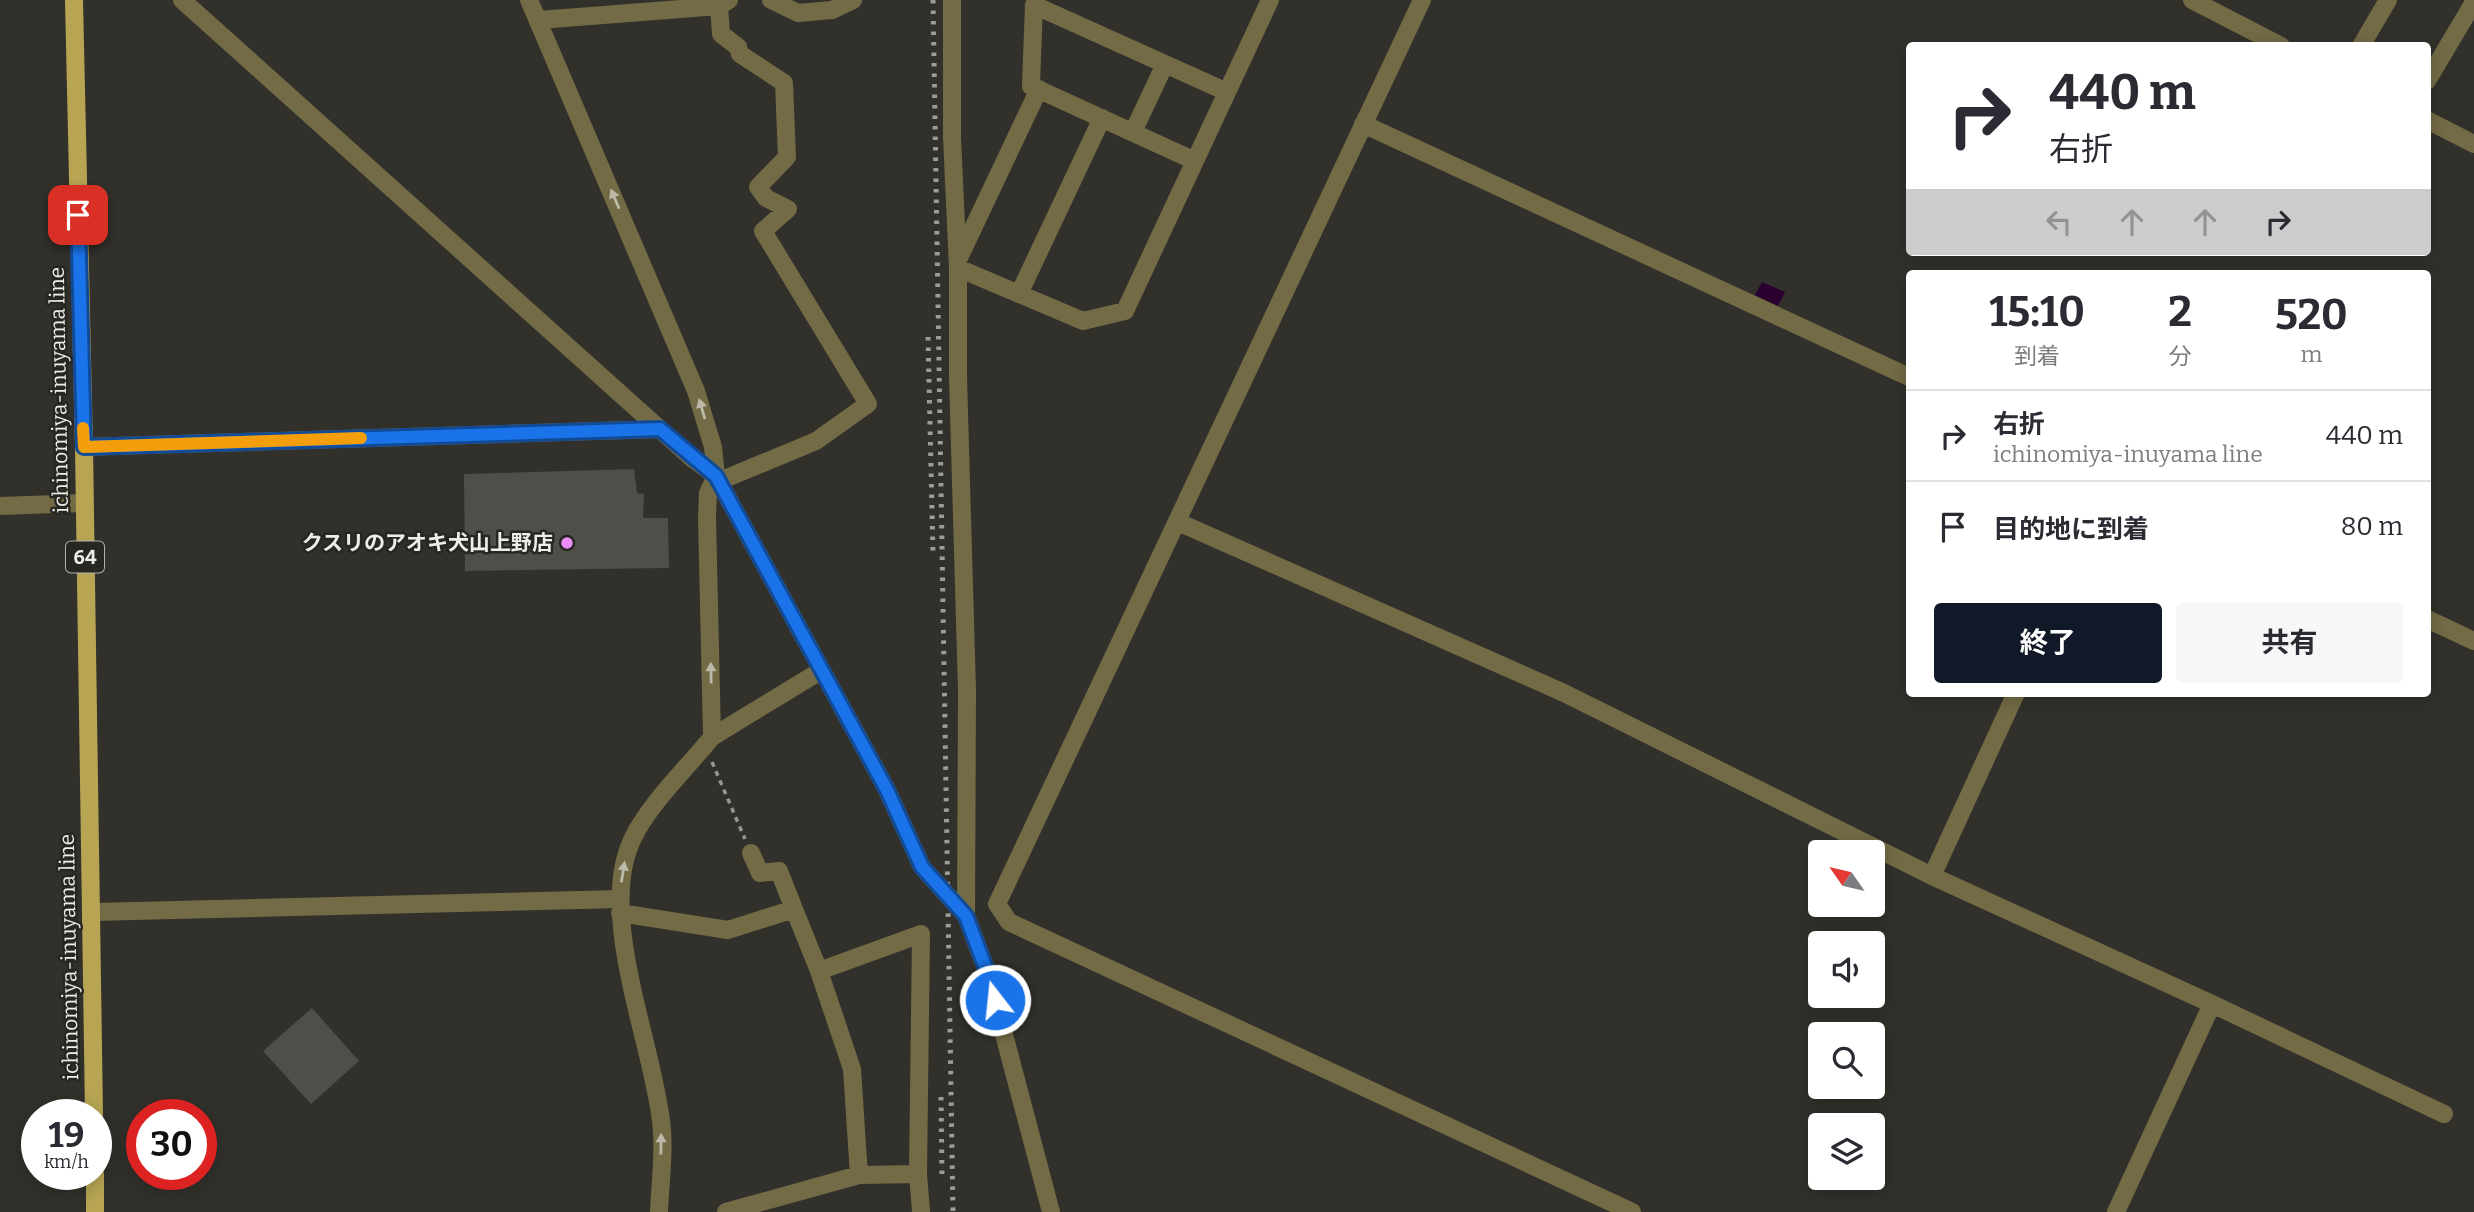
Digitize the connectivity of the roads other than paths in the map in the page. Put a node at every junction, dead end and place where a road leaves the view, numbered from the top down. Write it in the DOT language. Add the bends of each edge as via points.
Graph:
graph roads {
  1 [pos="74,0"];
  2 [pos="182,0"];
  3 [pos="529,0"];
  4 [pos="771,0"];
  5 [pos="853,0"];
  6 [pos="952,0"];
  7 [pos="1270,0"];
  8 [pos="1422,0"];
  9 [pos="2192,0"];
  10 [pos="2388,0"];
  11 [pos="2474,2"];
  12 [pos="724,3"];
  13 [pos="538,20"];
  14 [pos="2273,42"];
  15 [pos="2363,42"];
  16 [pos="1165,64"];
  17 [pos="2431,73"];
  18 [pos="1039,89"];
  19 [pos="1227,92"];
  20 [pos="1102,118"];
  21 [pos="2431,122"];
  22 [pos="1363,124"];
  23 [pos="1132,132"];
  24 [pos="2474,144"];
  25 [pos="1195,161"];
  26 [pos="958,265"];
  27 [pos="1019,294"];
  28 [pos="1906,376"];
  29 [pos="660,429"];
  30 [pos="84,447"];
  31 [pos="716,476"];
  32 [pos="84,503"];
  33 [pos="0,506"];
  34 [pos="1178,522"];
  35 [pos="2431,621"];
  36 [pos="2474,641"];
  37 [pos="822,670"];
  38 [pos="2014,697"];
  39 [pos="709,741"];
  40 [pos="751,853"];
  41 [pos="1932,876"];
  42 [pos="620,906"];
  43 [pos="794,909"];
  44 [pos="93,912"];
  45 [pos="966,916"];
  46 [pos="819,971"];
  47 [pos="2212,1004"];
  48 [pos="94,1099"];
  49 [pos="2444,1114"];
  50 [pos="918,1174"];
  51 [pos="859,1175"];
  52 [pos="95,1190"];
  53 [pos="95,1212"];
  54 [pos="659,1212"];
  55 [pos="726,1212"];
  56 [pos="921,1212"];
  57 [pos="1051,1212"];
  58 [pos="1632,1212"];
  59 [pos="2116,1212"];
  1 -- 30 [label="main road, ichinomiya-inuyama line / 64"];
  2 -- 29 [label="street"];
  3 -- 13 [label="street"];
  4 -- 5 [label="street" via="798,13 832,10"];
  6 -- 26 [label="street" via="951,137"];
  7 -- 19 [label="street"];
  8 -- 22 [label="street"];
  9 -- 14 [label="street"];
  10 -- 15 [label="street"];
  11 -- 17 [label="street"];
  12 -- 13 [label="street"];
  12 -- 31 [label="street" via="721,34 740,54 784,83 787,157 758,187 766,198 788,209 763,231 868,404 816,441 722,480"];
  31 -- 13 [label="street, one-way" via="713,447 696,391"];
  16 -- 18 [label="street" via="1034,5 1031,86"];
  16 -- 19 [label="street"];
  16 -- 23 [label="street"];
  18 -- 20 [label="street"];
  18 -- 26 [label="street"];
  19 -- 25 [label="street"];
  20 -- 23 [label="street"];
  20 -- 27 [label="street"];
  21 -- 24 [label="street"];
  22 -- 28 [label="street"];
  22 -- 34 [label="street"];
  23 -- 25 [label="street"];
  25 -- 27 [label="street" via="1125,312 1083,321"];
  26 -- 27 [label="street"];
  26 -- 45 [label="street" via="967,691"];
  29 -- 30 [label="street"];
  29 -- 31 [label="street"];
  30 -- 32 [label="main road, ichinomiya-inuyama line / 64"];
  31 -- 37 [label="street"];
  39 -- 31 [label="street, one-way" via="707,517 708,493"];
  32 -- 33 [label="street"];
  32 -- 44 [label="main road, ichinomiya-inuyama line / 64"];
  34 -- 41 [label="street" via="1564,693"];
  34 -- 58 [label="street" via="997,904 1009,922"];
  35 -- 36 [label="street"];
  37 -- 39 [label="street"];
  37 -- 45 [label="street" via="887,790 922,867"];
  38 -- 41 [label="street"];
  42 -- 39 [label="street, one-way" via="623,866 633,837"];
  40 -- 43 [label="street" via="760,873 779,870"];
  41 -- 47 [label="street"];
  42 -- 43 [label="street" via="729,930"];
  42 -- 44 [label="street"];
  54 -- 42 [label="street, one-way" via="662,1122"];
  43 -- 46 [label="street"];
  44 -- 48 [label="main road, ichinomiya-inuyama line / 64"];
  45 -- 57 [label="street" via="988,974"];
  46 -- 50 [label="street" via="921,934"];
  46 -- 51 [label="street" via="852,1069"];
  47 -- 49 [label="street"];
  47 -- 59 [label="street"];
  50 -- 51 [label="street"];
  50 -- 56 [label="street"];
  51 -- 55 [label="street"];
  52 -- 53 [label="main road"];
}
